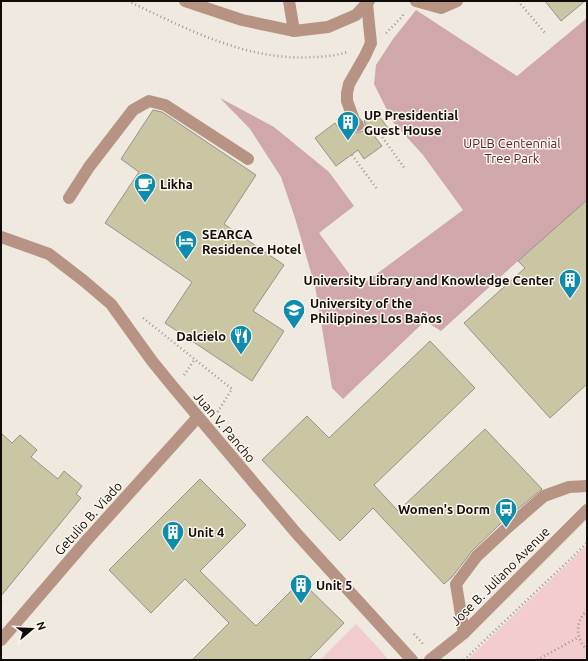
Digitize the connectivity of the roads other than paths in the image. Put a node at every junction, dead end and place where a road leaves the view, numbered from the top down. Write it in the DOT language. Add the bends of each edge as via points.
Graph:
graph roads {
  1 [pos="185,1"];
  2 [pos="289,1"];
  3 [pos="416,1"];
  4 [pos="457,1"];
  5 [pos="368,3"];
  6 [pos="294,31"];
  7 [pos="358,125"];
  8 [pos="248,159"];
  9 [pos="70,198"];
  10 [pos="1,237"];
  11 [pos="198,417"];
  12 [pos="587,486"];
  13 [pos="587,510"];
  14 [pos="464,633"];
  15 [pos="1,640"];
  16 [pos="412,660"];
  17 [pos="430,660"];
  1 -- 6 [label="street" via="242,20"];
  2 -- 6 [label="street"];
  3 -- 4 [label="street" via="441,8"];
  5 -- 6 [label="street" via="342,22 328,27"];
  5 -- 7 [label="street" via="371,43 349,84 347,93 347,101"];
  8 -- 9 [label="street" via="165,105 149,101 133,110 89,167"];
  10 -- 11 [label="street, Juan V. Pancho" via="49,254 111,304 152,361"];
  11 -- 15 [label="street, Getulio B. Viado"];
  11 -- 16 [label="street, Juan V. Pancho" via="297,534"];
  12 -- 14 [label="street" via="569,487 544,496 477,556 456,584"];
  13 -- 14 [label="street, Jose B. Juliano Avenue"];
  14 -- 17 [label="street, Jose B. Juliano Avenue"];
}
